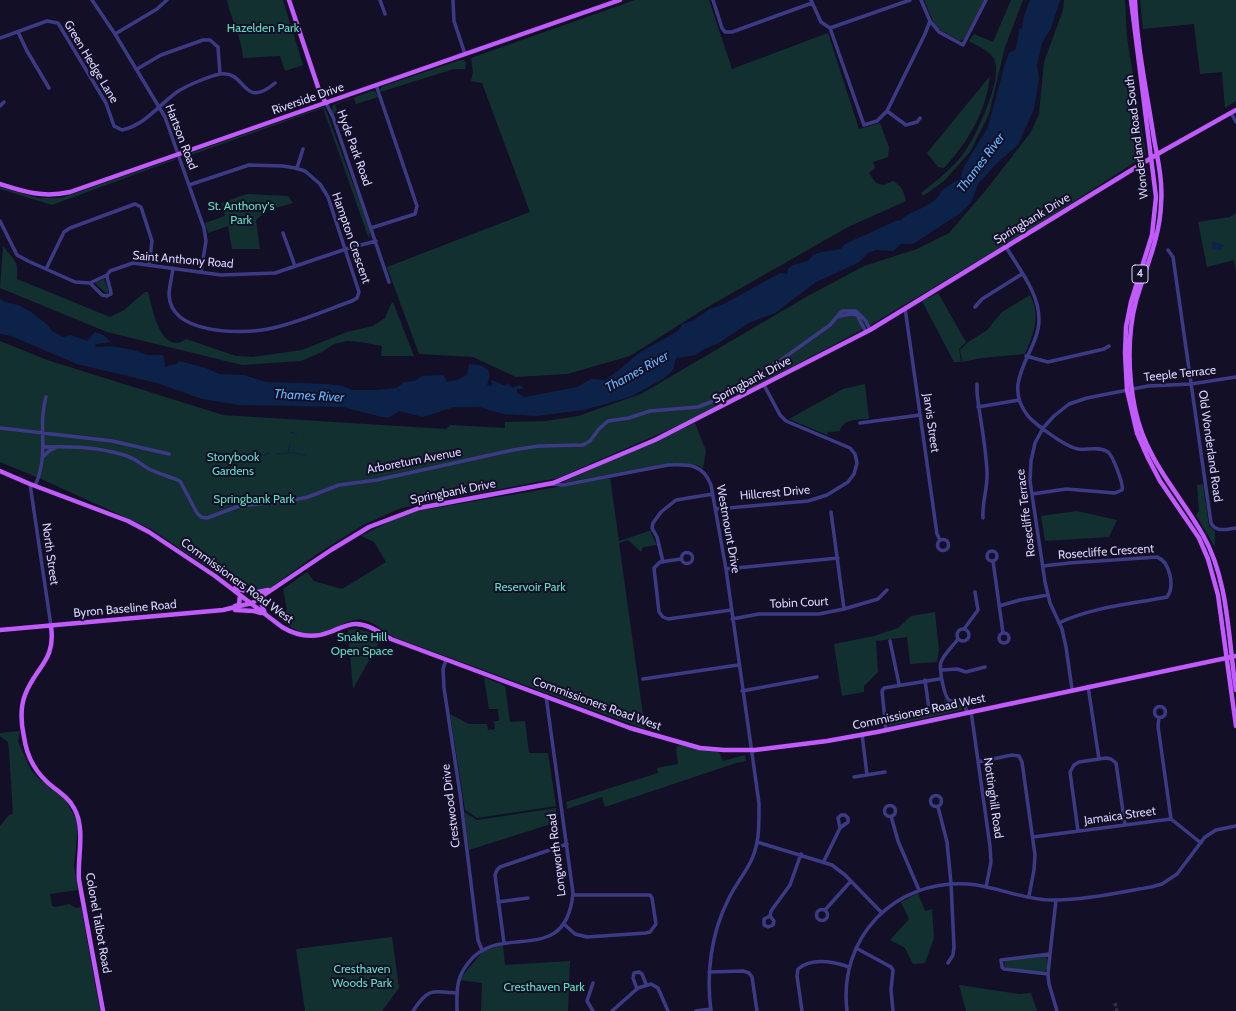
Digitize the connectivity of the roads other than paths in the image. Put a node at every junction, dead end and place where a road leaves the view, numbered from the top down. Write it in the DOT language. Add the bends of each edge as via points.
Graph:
graph roads {
  1 [pos="92,0"];
  2 [pos="167,0"];
  3 [pos="289,0"];
  4 [pos="380,0"];
  5 [pos="453,0"];
  6 [pos="620,0"];
  7 [pos="712,0"];
  8 [pos="910,0"];
  9 [pos="921,0"];
  10 [pos="986,0"];
  11 [pos="1131,0"];
  12 [pos="1135,0"];
  13 [pos="812,2"];
  14 [pos="384,14"];
  15 [pos="930,21"];
  16 [pos="830,28"];
  17 [pos="18,32"];
  18 [pos="116,34"];
  19 [pos="0,38"];
  20 [pos="465,54"];
  21 [pos="137,69"];
  22 [pos="220,74"];
  23 [pos="275,83"];
  24 [pos="376,85"];
  25 [pos="50,88"];
  26 [pos="4,102"];
  27 [pos="326,103"];
  28 [pos="0,106"];
  29 [pos="159,106"];
  30 [pos="1236,110"];
  31 [pos="887,111"];
  32 [pos="1231,113"];
  33 [pos="920,118"];
  34 [pos="1236,122"];
  35 [pos="303,149"];
  36 [pos="178,154"];
  37 [pos="1157,155"];
  38 [pos="1152,158"];
  39 [pos="297,168"];
  40 [pos="0,184"];
  41 [pos="189,185"];
  42 [pos="0,221"];
  43 [pos="372,228"];
  44 [pos="283,233"];
  45 [pos="376,241"];
  46 [pos="1006,247"];
  47 [pos="346,249"];
  48 [pos="1168,250"];
  49 [pos="149,265"];
  50 [pos="295,266"];
  51 [pos="173,268"];
  52 [pos="46,269"];
  53 [pos="202,272"];
  54 [pos="1022,274"];
  55 [pos="107,275"];
  56 [pos="389,282"];
  57 [pos="90,283"];
  58 [pos="975,307"];
  59 [pos="905,308"];
  60 [pos="868,331"];
  61 [pos="1108,346"];
  62 [pos="1026,356"];
  63 [pos="1236,377"];
  64 [pos="977,384"];
  65 [pos="1191,384"];
  66 [pos="764,385"];
  67 [pos="1130,390"];
  68 [pos="46,398"];
  69 [pos="1019,400"];
  70 [pos="978,407"];
  71 [pos="920,415"];
  72 [pos="860,423"];
  73 [pos="0,428"];
  74 [pos="1043,428"];
  75 [pos="44,432"];
  76 [pos="60,446"];
  77 [pos="44,447"];
  78 [pos="169,454"];
  79 [pos="43,456"];
  80 [pos="0,471"];
  81 [pos="548,484"];
  82 [pos="32,485"];
  83 [pos="713,494"];
  84 [pos="1032,494"];
  85 [pos="716,509"];
  86 [pos="831,512"];
  87 [pos="983,518"];
  88 [pos="1236,528"];
  89 [pos="940,540"];
  90 [pos="838,558"];
  91 [pos="681,559"];
  92 [pos="993,561"];
  93 [pos="663,562"];
  94 [pos="1043,566"];
  95 [pos="726,569"];
  96 [pos="218,579"];
  97 [pos="282,584"];
  98 [pos="887,590"];
  99 [pos="975,592"];
  100 [pos="240,595"];
  101 [pos="1048,595"];
  102 [pos="263,597"];
  103 [pos="252,604"];
  104 [pos="999,606"];
  105 [pos="844,609"];
  106 [pos="223,610"];
  107 [pos="731,610"];
  108 [pos="265,614"];
  109 [pos="732,619"];
  110 [pos="1059,624"];
  111 [pos="51,626"];
  112 [pos="964,629"];
  113 [pos="0,630"];
  114 [pos="1003,633"];
  115 [pos="958,639"];
  116 [pos="890,641"];
  117 [pos="1231,657"];
  118 [pos="446,660"];
  119 [pos="738,665"];
  120 [pos="984,668"];
  121 [pos="942,670"];
  122 [pos="817,677"];
  123 [pos="643,679"];
  124 [pos="939,679"];
  125 [pos="925,680"];
  126 [pos="898,684"];
  127 [pos="1088,686"];
  128 [pos="1072,690"];
  129 [pos="1236,690"];
  130 [pos="742,691"];
  131 [pos="546,696"];
  132 [pos="929,709"];
  133 [pos="969,712"];
  134 [pos="914,713"];
  135 [pos="885,718"];
  136 [pos="1159,718"];
  137 [pos="1236,726"];
  138 [pos="886,730"];
  139 [pos="862,734"];
  140 [pos="751,750"];
  141 [pos="1099,759"];
  142 [pos="978,762"];
  143 [pos="885,772"];
  144 [pos="867,775"];
  145 [pos="854,777"];
  146 [pos="938,807"];
  147 [pos="891,816"];
  148 [pos="1171,819"];
  149 [pos="1125,825"];
  150 [pos="1236,826"];
  151 [pos="840,828"];
  152 [pos="1078,831"];
  153 [pos="1033,837"];
  154 [pos="757,842"];
  155 [pos="1201,843"];
  156 [pos="567,844"];
  157 [pos="801,854"];
  158 [pos="824,862"];
  159 [pos="851,881"];
  160 [pos="951,883"];
  161 [pos="986,887"];
  162 [pos="919,890"];
  163 [pos="573,895"];
  164 [pos="1029,896"];
  165 [pos="528,898"];
  166 [pos="1056,900"];
  167 [pos="498,902"];
  168 [pos="825,910"];
  169 [pos="882,913"];
  170 [pos="770,916"];
  171 [pos="564,924"];
  172 [pos="504,944"];
  173 [pos="856,948"];
  174 [pos="482,950"];
  175 [pos="1050,954"];
  176 [pos="948,963"];
  177 [pos="849,967"];
  178 [pos="709,972"];
  179 [pos="1048,974"];
  180 [pos="592,983"];
  181 [pos="646,984"];
  182 [pos="637,989"];
  183 [pos="457,993"];
  184 [pos="711,1010"];
  185 [pos="103,1011"];
  186 [pos="414,1011"];
  187 [pos="457,1011"];
  188 [pos="592,1011"];
  189 [pos="612,1011"];
  190 [pos="668,1011"];
  191 [pos="696,1011"];
  192 [pos="757,1011"];
  193 [pos="802,1011"];
  194 [pos="847,1011"];
  195 [pos="893,1011"];
  196 [pos="1057,1011"];
  1 -- 18 [label="street, Hartson Road"];
  2 -- 18 [label="street"];
  3 -- 27 [label="main road, Hyde Park Road" via="320,93"];
  4 -- 14 [label="street"];
  5 -- 20 [label="street" via="454,21"];
  6 -- 20 [label="main road, Riverside Drive"];
  7 -- 13 [label="street" via="725,32 732,32"];
  8 -- 16 [label="street"];
  9 -- 15 [label="street"];
  10 -- 15 [label="street" via="963,44 939,32"];
  11 -- 38 [label="main road, Wonderland Road South / 4"];
  12 -- 37 [label="main road, Wonderland Road South / 4"];
  13 -- 16 [label="street" via="821,22"];
  15 -- 31 [label="street"];
  16 -- 31 [label="street" via="864,125 878,122"];
  17 -- 19 [label="street, Green Hedge Lane"];
  17 -- 25 [label="street"];
  17 -- 29 [label="street, Green Hedge Lane" via="47,21 58,24 106,103 116,129 122,130 138,125"];
  18 -- 21 [label="street, Hartson Road"];
  20 -- 24 [label="main road, Riverside Drive"];
  21 -- 22 [label="street" via="161,55 203,40 210,40 218,47"];
  21 -- 29 [label="street, Hartson Road"];
  22 -- 23 [label="street" via="234,77 255,94 265,91"];
  22 -- 29 [label="street, Green Hedge Lane" via="185,87"];
  24 -- 27 [label="main road, Riverside Drive"];
  24 -- 43 [label="street" via="417,211"];
  26 -- 28 [label="street"];
  27 -- 36 [label="main road, Riverside Drive"];
  27 -- 43 [label="street, Hyde Park Road"];
  29 -- 36 [label="street, Hartson Road"];
  30 -- 32 [label="main road, Springbank Drive"];
  31 -- 33 [label="street" via="906,125 917,122"];
  32 -- 34 [label="street"];
  32 -- 37 [label="main road, Springbank Drive"];
  35 -- 39 [label="street"];
  36 -- 40 [label="main road, Riverside Drive" via="55,195 46,196"];
  36 -- 41 [label="street, Hartson Road"];
  37 -- 38 [label="main road, Springbank Drive"];
  37 -- 67 [label="main road, Wonderland Road South / 4" via="1162,195 1160,219 1135,303 1130,353"];
  38 -- 46 [label="main road, Springbank Drive"];
  38 -- 67 [label="main road, Wonderland Road South / 4" via="1156,197 1152,235 1126,327 1125,353"];
  39 -- 41 [label="street, Hampton Crescent" via="249,165"];
  39 -- 47 [label="street, Hampton Crescent" via="313,177 328,197"];
  41 -- 53 [label="street, Hartson Road" via="206,241"];
  42 -- 52 [label="street" via="17,255"];
  43 -- 45 [label="street, Hyde Park Road"];
  44 -- 50 [label="street"];
  45 -- 47 [label="street, Saint Anthony Road"];
  45 -- 56 [label="street, Hyde Park Road"];
  46 -- 54 [label="street"];
  46 -- 59 [label="main road, Springbank Drive"];
  47 -- 50 [label="street, Saint Anthony Road"];
  47 -- 51 [label="street, Hampton Crescent" via="359,292 357,298 257,331 222,331 202,327 180,316 173,308 169,296"];
  48 -- 65 [label="street, Old Wonderland Road" via="1173,256"];
  49 -- 51 [label="street, Saint Anthony Road"];
  49 -- 52 [label="street" via="152,241 141,207 135,204 64,232"];
  49 -- 55 [label="street, Saint Anthony Road" via="133,263 110,271"];
  50 -- 53 [label="street, Saint Anthony Road" via="263,274 221,275"];
  51 -- 53 [label="street, Saint Anthony Road"];
  52 -- 57 [label="street" via="75,282"];
  54 -- 58 [label="street" via="982,299"];
  54 -- 62 [label="street" via="1036,301 1039,321"];
  55 -- 57 [label="street, Saint Anthony Road"];
  55 -- 57 [label="street" via="111,294 107,296 102,295"];
  59 -- 60 [label="main road, Springbank Drive"];
  59 -- 71 [label="street, Jarvis Street"];
  60 -- 66 [label="main road, Springbank Drive"];
  60 -- 76 [label="street, Arboretum Avenue" via="866,321 856,311 842,312 830,325 781,360 716,400 698,407 650,412 608,421 599,428 590,441 582,445 539,446 513,450 377,480 339,485 290,501 239,506 207,518 197,514 180,481 150,469 128,456"];
  61 -- 62 [label="street" via="1048,362"];
  62 -- 69 [label="street" via="1018,384"];
  63 -- 65 [label="street, Teeple Terrace"];
  64 -- 70 [label="street"];
  65 -- 67 [label="street, Teeple Terrace"];
  65 -- 88 [label="street, Old Wonderland Road" via="1213,528"];
  66 -- 81 [label="main road, Springbank Drive" via="655,440"];
  66 -- 85 [label="street, Hillcrest Drive" via="786,421 850,448 857,463 854,474 848,482 818,499"];
  67 -- 74 [label="street, Rosecliffe Terrace" via="1069,404"];
  67 -- 117 [label="main road, Wonderland Road South / 4" via="1137,433 1148,458 1160,481 1199,538 1208,559"];
  68 -- 75 [label="street" via="42,410"];
  69 -- 70 [label="street"];
  69 -- 74 [label="street" via="1028,416"];
  70 -- 87 [label="street" via="988,473 982,503"];
  71 -- 72 [label="street"];
  71 -- 89 [label="street, Jarvis Street" via="937,534"];
  73 -- 75 [label="street"];
  74 -- 84 [label="street, Rosecliffe Terrace" via="1035,442 1031,461"];
  74 -- 84 [label="street" via="1070,446 1078,449 1104,450 1109,453 1123,488 1116,492 1066,489"];
  75 -- 77 [label="street"];
  75 -- 78 [label="street" via="112,441"];
  76 -- 77 [label="street, Arboretum Avenue"];
  76 -- 79 [label="street" via="49,450"];
  77 -- 79 [label="street"];
  79 -- 82 [label="street" via="40,476"];
  80 -- 82 [label="main road, Commissioners Road West"];
  81 -- 83 [label="street, Westmount Drive" via="564,485 680,464 692,466 708,475"];
  81 -- 97 [label="main road, Springbank Drive" via="419,508 401,514 369,527"];
  82 -- 96 [label="main road, Commissioners Road West" via="128,521 149,532"];
  82 -- 111 [label="street, North Street"];
  83 -- 85 [label="street, Westmount Drive"];
  83 -- 93 [label="street" via="676,500 661,512 652,528"];
  84 -- 94 [label="street, Rosecliffe Terrace"];
  85 -- 95 [label="street, Westmount Drive"];
  86 -- 90 [label="street"];
  90 -- 95 [label="street"];
  90 -- 105 [label="street"];
  91 -- 93 [label="street"];
  92 -- 104 [label="street"];
  93 -- 107 [label="street" via="654,568 659,612 663,617 668,619"];
  94 -- 101 [label="street, Rosecliffe Terrace"];
  94 -- 110 [label="street, Rosecliffe Crescent" via="1157,557 1163,559 1167,565 1171,592 1167,597 1072,617"];
  95 -- 107 [label="street, Westmount Drive"];
  96 -- 97 [label="main road" via="239,591 253,593 264,592"];
  96 -- 100 [label="main road, Commissioners Road West"];
  97 -- 102 [label="main road, Springbank Drive"];
  98 -- 105 [label="street, Tobin Court" via="878,599"];
  99 -- 112 [label="street" via="978,610"];
  100 -- 103 [label="main road, Commissioners Road West"];
  100 -- 106 [label="main road" via="239,605"];
  101 -- 104 [label="street"];
  101 -- 110 [label="street, Rosecliffe Terrace"];
  102 -- 103 [label="main road, Springbank Drive"];
  102 -- 108 [label="main road" via="262,606"];
  103 -- 106 [label="main road, Byron Baseline Road"];
  103 -- 108 [label="main road, Commissioners Road West"];
  104 -- 114 [label="street"];
  105 -- 109 [label="street, Tobin Court" via="819,614 759,614"];
  106 -- 108 [label="main road"];
  106 -- 111 [label="main road, Byron Baseline Road"];
  107 -- 109 [label="street, Westmount Drive"];
  108 -- 118 [label="main road, Commissioners Road West" via="282,627 299,635 322,635 344,626 363,625 391,639"];
  109 -- 119 [label="street, Westmount Drive"];
  110 -- 128 [label="street, Rosecliffe Terrace" via="1066,647"];
  111 -- 113 [label="main road, Byron Baseline Road"];
  111 -- 185 [label="main road, Colonel Talbot Road" via="53,640 49,655 25,695 21,715 24,738 34,768 43,779 65,795 78,816 78,866"];
  112 -- 115 [label="street" via="958,632"];
  112 -- 115 [label="street" via="968,631 969,637 964,641"];
  115 -- 121 [label="street" via="943,660"];
  116 -- 126 [label="street"];
  117 -- 127 [label="main road, Commissioners Road West"];
  117 -- 129 [label="main road, Wonderland Road South / 4"];
  117 -- 137 [label="main road, Wonderland Road South / 4"];
  118 -- 131 [label="main road, Commissioners Road West"];
  118 -- 174 [label="street, Crestwood Drive" via="443,669 444,688 478,940"];
  119 -- 123 [label="street"];
  119 -- 130 [label="street, Westmount Drive"];
  120 -- 121 [label="street" via="966,672"];
  121 -- 133 [label="street" via="947,700 963,700"];
  122 -- 130 [label="street"];
  124 -- 125 [label="street"];
  125 -- 126 [label="street"];
  125 -- 132 [label="street"];
  126 -- 135 [label="street" via="887,686 882,692"];
  127 -- 128 [label="main road, Commissioners Road West"];
  127 -- 141 [label="street"];
  128 -- 133 [label="main road, Commissioners Road West"];
  130 -- 140 [label="street, Westmount Drive"];
  131 -- 140 [label="main road, Commissioners Road West" via="630,728 700,748"];
  131 -- 156 [label="street, Longworth Road"];
  133 -- 138 [label="main road, Commissioners Road West"];
  133 -- 142 [label="street, Nottinghill Road"];
  134 -- 135 [label="street"];
  135 -- 138 [label="street"];
  136 -- 148 [label="street"];
  138 -- 139 [label="main road, Commissioners Road West"];
  139 -- 140 [label="main road, Commissioners Road West"];
  139 -- 144 [label="street"];
  140 -- 154 [label="street, Westmount Drive" via="759,803 760,825"];
  141 -- 149 [label="street" via="1111,759 1116,764"];
  141 -- 152 [label="street" via="1078,762 1070,772"];
  142 -- 153 [label="street" via="1012,755 1019,756"];
  142 -- 161 [label="street, Nottinghill Road" via="990,846 991,862"];
  143 -- 144 [label="street"];
  144 -- 145 [label="street"];
  146 -- 160 [label="street" via="947,842"];
  147 -- 162 [label="street" via="898,841"];
  148 -- 149 [label="street, Jamaica Street"];
  148 -- 155 [label="street, Jamaica Street"];
  149 -- 152 [label="street, Jamaica Street"];
  150 -- 155 [label="street" via="1216,830"];
  151 -- 158 [label="street"];
  152 -- 153 [label="street, Jamaica Street"];
  153 -- 164 [label="street" via="1034,870"];
  154 -- 157 [label="street"];
  154 -- 178 [label="street, Westmount Drive" via="750,862 719,920 714,935"];
  155 -- 166 [label="street" via="1177,874 1162,884"];
  156 -- 163 [label="street, Longworth Road"];
  156 -- 167 [label="street" via="500,867 495,875"];
  157 -- 158 [label="street"];
  157 -- 170 [label="street" via="795,875"];
  158 -- 159 [label="street" via="832,864"];
  159 -- 168 [label="street"];
  159 -- 169 [label="street"];
  160 -- 161 [label="street"];
  160 -- 162 [label="street"];
  160 -- 176 [label="street" via="954,947"];
  161 -- 164 [label="street"];
  162 -- 169 [label="street" via="900,899"];
  163 -- 171 [label="street, Longworth Road" via="568,919"];
  163 -- 171 [label="street" via="650,895 656,924 646,933 587,937 575,934"];
  164 -- 166 [label="street"];
  165 -- 167 [label="street"];
  166 -- 175 [label="street"];
  167 -- 172 [label="street"];
  169 -- 173 [label="street" via="864,932"];
  171 -- 172 [label="street, Longworth Road" via="545,938"];
  172 -- 174 [label="street, Longworth Road"];
  173 -- 177 [label="street"];
  173 -- 195 [label="street" via="893,970"];
  174 -- 183 [label="street, Longworth Road" via="464,969"];
  175 -- 179 [label="street"];
  175 -- 179 [label="street" via="1001,960 1004,970"];
  177 -- 193 [label="street" via="830,961 809,964 798,969 796,976"];
  177 -- 194 [label="street"];
  178 -- 184 [label="street, Westmount Drive"];
  178 -- 192 [label="street" via="749,973 752,977"];
  179 -- 196 [label="street"];
  180 -- 188 [label="street" via="588,1001"];
  181 -- 182 [label="street"];
  181 -- 182 [label="street" via="642,974 634,973"];
  181 -- 190 [label="street" via="658,988"];
  182 -- 189 [label="street"];
  183 -- 186 [label="street" via="428,993 422,997"];
  183 -- 187 [label="street, Longworth Road"];
  184 -- 191 [label="street"];
}
